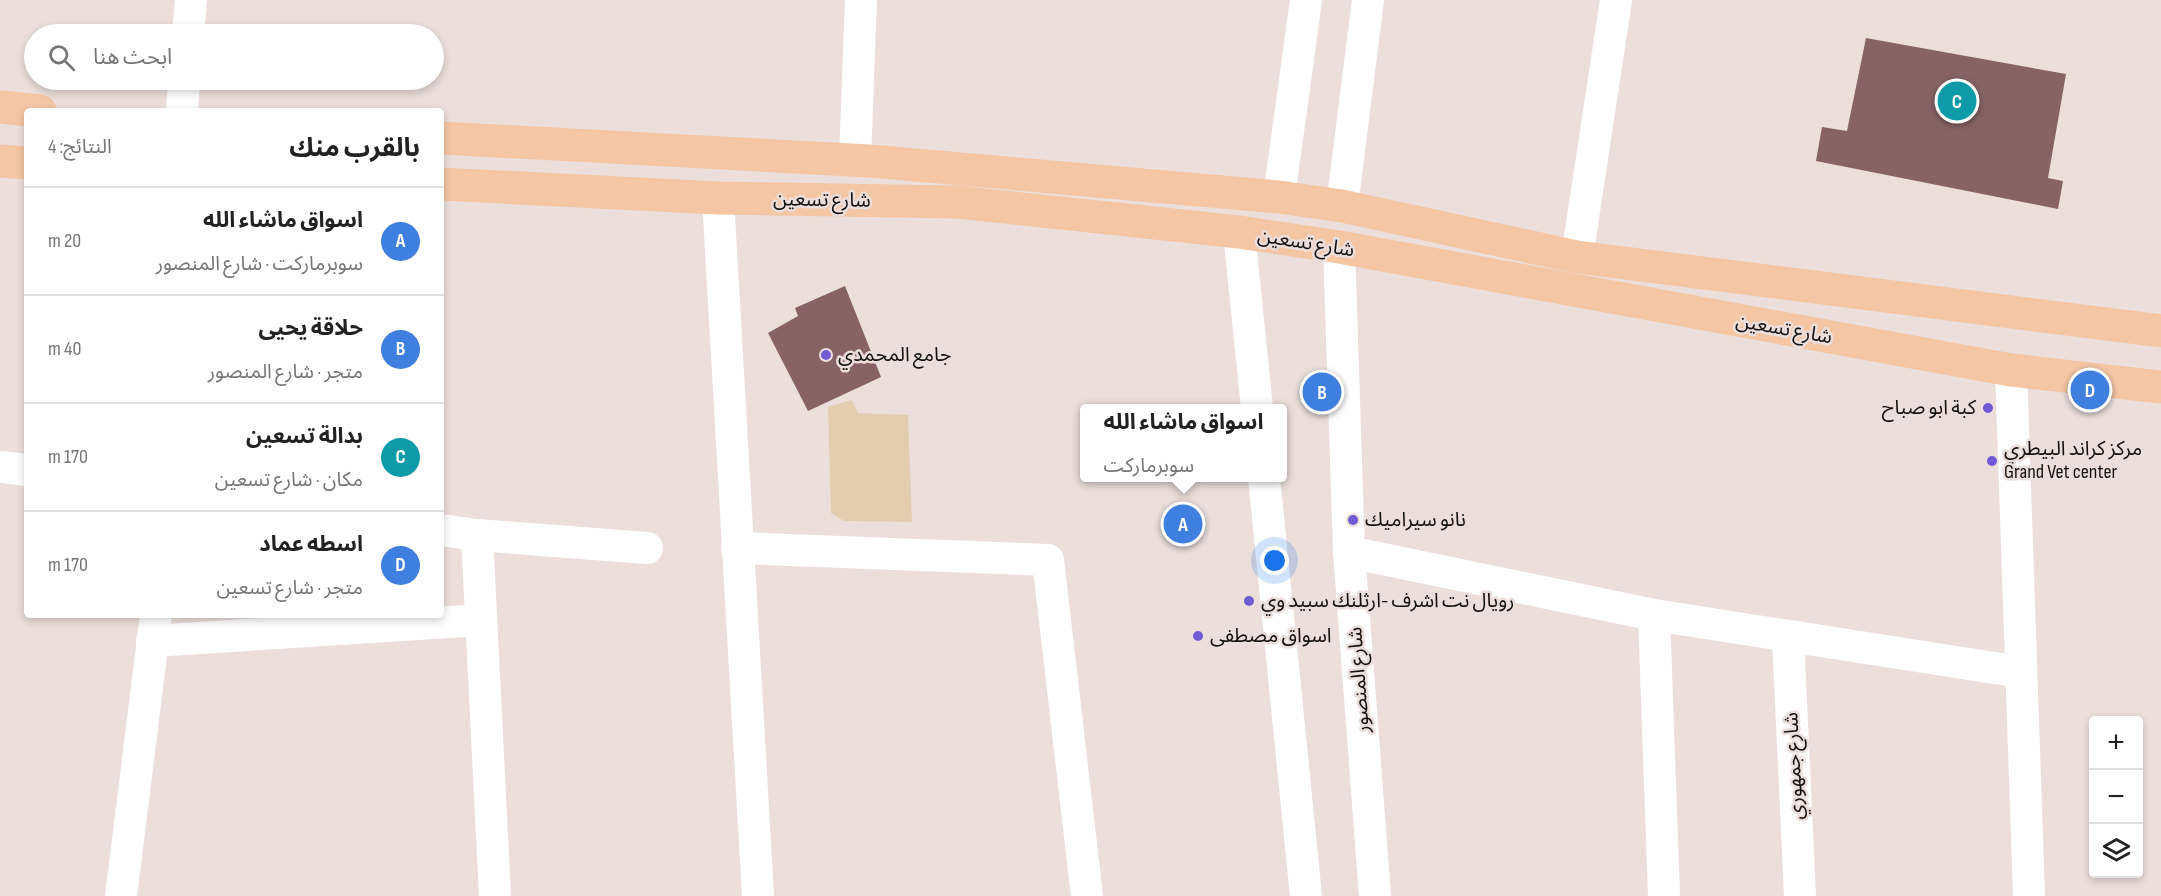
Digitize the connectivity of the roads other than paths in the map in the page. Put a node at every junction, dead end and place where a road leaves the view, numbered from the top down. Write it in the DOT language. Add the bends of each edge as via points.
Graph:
graph roads {
  1 [pos="191,0"];
  2 [pos="861,0"];
  3 [pos="1306,0"];
  4 [pos="1368,0"];
  5 [pos="1616,0"];
  6 [pos="189,24"];
  7 [pos="183,90"];
  8 [pos="0,107"];
  9 [pos="182,108"];
  10 [pos="24,109"];
  11 [pos="444,138"];
  12 [pos="855,160"];
  13 [pos="0,162"];
  14 [pos="24,163"];
  15 [pos="444,184"];
  16 [pos="718,198"];
  17 [pos="1280,198"];
  18 [pos="1342,206"];
  19 [pos="1239,232"];
  20 [pos="1338,247"];
  21 [pos="1577,257"];
  22 [pos="2161,331"];
  23 [pos="2011,370"];
  24 [pos="2161,387"];
  25 [pos="1257,404"];
  26 [pos="0,467"];
  27 [pos="24,470"];
  28 [pos="1265,482"];
  29 [pos="444,530"];
  30 [pos="477,535"];
  31 [pos="737,548"];
  32 [pos="647,549"];
  33 [pos="1349,552"];
  34 [pos="1654,615"];
  35 [pos="481,620"];
  36 [pos="154,628"];
  37 [pos="1788,637"];
  38 [pos="2020,672"];
  39 [pos="121,896"];
  40 [pos="495,896"];
  41 [pos="758,896"];
  42 [pos="1088,896"];
  43 [pos="1306,896"];
  44 [pos="1375,896"];
  45 [pos="1664,896"];
  46 [pos="1800,896"];
  47 [pos="2029,896"];
  1 -- 6 [label="street"];
  2 -- 12 [label="street"];
  3 -- 17 [label="street"];
  4 -- 18 [label="street"];
  5 -- 21 [label="street"];
  7 -- 9 [label="street"];
  8 -- 10 [label="main road"];
  11 -- 12 [label="main road, شارع تسعين"];
  12 -- 17 [label="main road, شارع تسعين"];
  13 -- 14 [label="main road"];
  15 -- 16 [label="main road, شارع تسعين"];
  16 -- 19 [label="main road, شارع تسعين" via="957,202"];
  16 -- 31 [label="street"];
  17 -- 18 [label="main road, شارع تسعين"];
  18 -- 21 [label="main road, شارع تسعين"];
  19 -- 20 [label="main road, شارع تسعين"];
  19 -- 25 [label="street"];
  20 -- 23 [label="main road, شارع تسعين"];
  20 -- 33 [label="street, شارع المنصور"];
  21 -- 22 [label="main road, شارع تسعين"];
  23 -- 24 [label="main road, شارع تسعين"];
  23 -- 38 [label="street"];
  26 -- 27 [label="street"];
  28 -- 43 [label="street"];
  29 -- 30 [label="street"];
  30 -- 32 [label="street"];
  30 -- 35 [label="street"];
  31 -- 41 [label="street"];
  31 -- 42 [label="street" via="1048,560"];
  33 -- 34 [label="street"];
  33 -- 44 [label="street, شارع المنصور"];
  34 -- 37 [label="street"];
  34 -- 45 [label="street"];
  35 -- 36 [label="street"];
  35 -- 40 [label="street"];
  36 -- 39 [label="street"];
  37 -- 38 [label="street"];
  37 -- 46 [label="street, شارع جمهوري"];
  38 -- 47 [label="street"];
}
